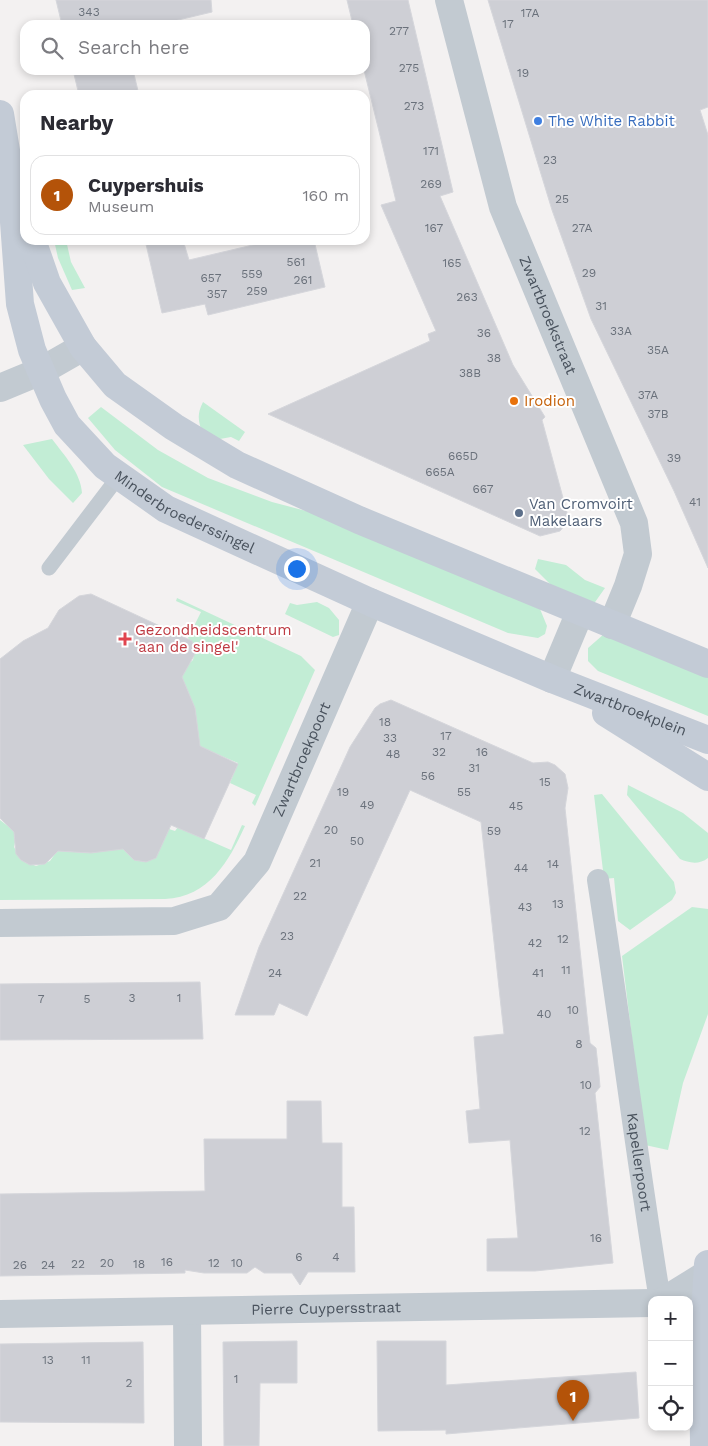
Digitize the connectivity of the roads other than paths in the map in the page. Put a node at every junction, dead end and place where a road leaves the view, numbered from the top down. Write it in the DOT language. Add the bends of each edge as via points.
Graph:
graph roads {
  1 [pos="449,0"];
  2 [pos="0,114"];
  3 [pos="11,180"];
  4 [pos="20,206"];
  5 [pos="34,245"];
  6 [pos="83,347"];
  7 [pos="40,371"];
  8 [pos="0,388"];
  9 [pos="119,476"];
  10 [pos="50,568"];
  11 [pos="370,602"];
  12 [pos="580,612"];
  13 [pos="612,626"];
  14 [pos="708,664"];
  15 [pos="552,679"];
  16 [pos="708,740"];
  17 [pos="708,777"];
  18 [pos="598,880"];
  19 [pos="0,922"];
  20 [pos="707,1269"];
  21 [pos="659,1296"];
  22 [pos="670,1296"];
  23 [pos="648,1303"];
  24 [pos="187,1311"];
  25 [pos="0,1314"];
  26 [pos="188,1446"];
  27 [pos="704,1446"];
  1 -- 13 [label="street, Zwartbroekstraat" via="503,208 634,522 638,554"];
  2 -- 3 [label="main road, Minderbroederssingel"];
  3 -- 4 [label="main road, Minderbroederssingel"];
  3 -- 7 [label="main road, Minderbroederssingel" via="20,304"];
  5 -- 6 [label="main road" via="48,284"];
  6 -- 7 [label="street"];
  6 -- 12 [label="main road" via="115,386 236,465"];
  7 -- 8 [label="street"];
  7 -- 9 [label="main road, Minderbroederssingel" via="67,424 105,466"];
  9 -- 10 [label="lane"];
  9 -- 11 [label="main road, Minderbroederssingel" via="166,509"];
  11 -- 15 [label="main road, Minderbroederssingel"];
  11 -- 19 [label="street, Zwartbroekpoort" via="257,862 218,907 174,921"];
  12 -- 13 [label="main road"];
  12 -- 15 [label="street"];
  13 -- 14 [label="main road"];
  15 -- 16 [label="main road, Zwartbroekplein"];
  15 -- 17 [label="main road"];
  18 -- 21 [label="street, Kapellerpoort"];
  20 -- 22 [label="street"];
  20 -- 27 [label="main road" via="702,1349"];
  23 -- 24 [label="street, Pierre Cuypersstraat"];
  24 -- 25 [label="street, Pierre Cuypersstraat"];
  24 -- 26 [label="street"];
}
